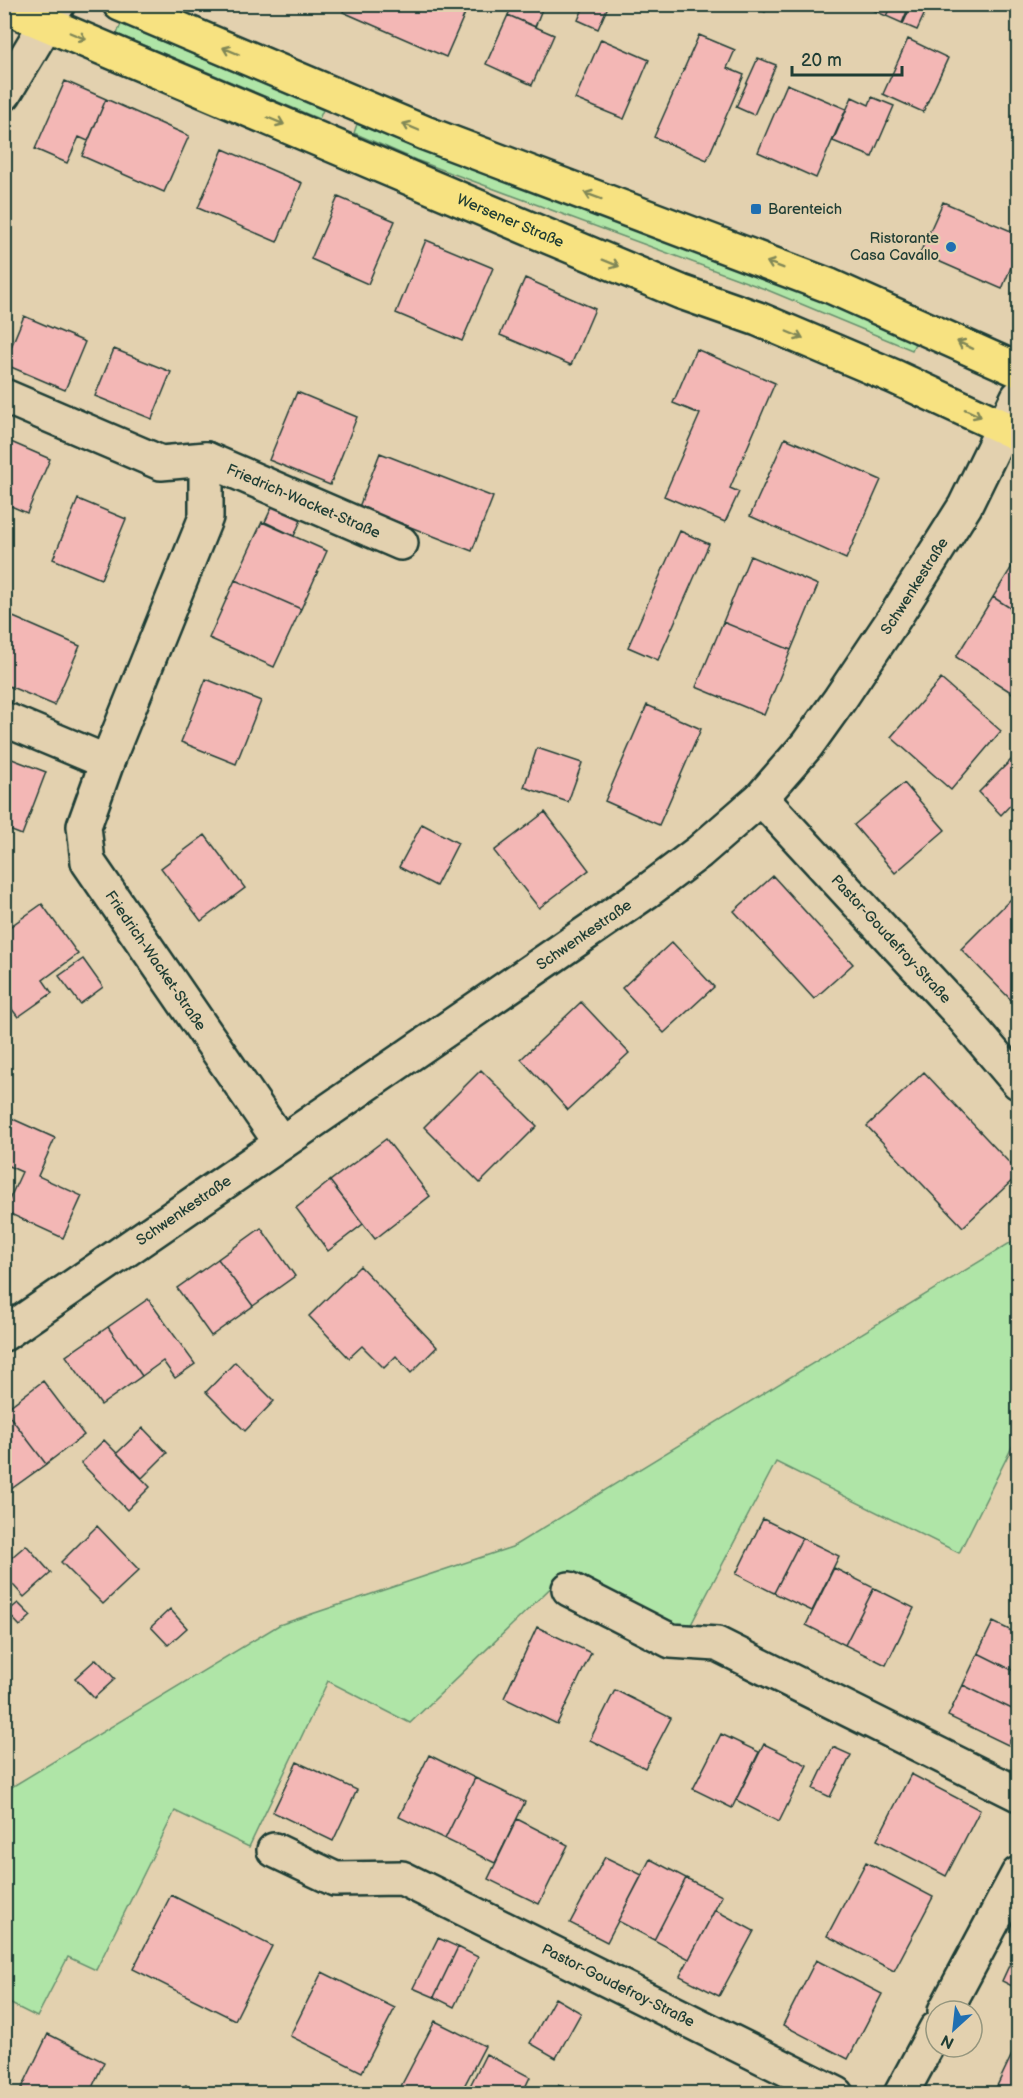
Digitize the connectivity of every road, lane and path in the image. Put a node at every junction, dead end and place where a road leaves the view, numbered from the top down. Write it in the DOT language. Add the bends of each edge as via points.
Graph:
graph roads {
  1 [pos="120,4"];
  2 [pos="4,6"];
  3 [pos="53,14"];
  4 [pos="4,94"];
  5 [pos="1018,370"];
  6 [pos="4,396"];
  7 [pos="1018,397"];
  8 [pos="1011,430"];
  9 [pos="206,459"];
  10 [pos="400,543"];
  11 [pos="4,719"];
  12 [pos="106,762"];
  13 [pos="761,798"];
  14 [pos="1018,1082"];
  15 [pos="281,1143"];
  16 [pos="4,1334"];
  17 [pos="569,1589"];
  18 [pos="1018,1794"];
  19 [pos="274,1850"];
  20 [pos="1018,1874"];
  21 [pos="951,1999"];
  22 [pos="924,2051"];
  23 [pos="837,2094"];
  24 [pos="901,2094"];
  5 -- 1 [label="main road, one-way" via="830,286 425,133"];
  2 -- 3 [label="main road, Wersener Straße"];
  3 -- 4 [label="street"];
  3 -- 8 [label="main road, Wersener Straße, one-way" via="535,231 681,292 758,319"];
  6 -- 9 [label="street, Friedrich-Wacket-Straße" via="161,464"];
  7 -- 8 [label="street, Schwenkestraße"];
  8 -- 13 [label="street, Schwenkestraße" via="897,614 813,736"];
  9 -- 10 [label="street, Friedrich-Wacket-Straße"];
  9 -- 12 [label="street, Friedrich-Wacket-Straße" via="206,517"];
  11 -- 12 [label="street"];
  12 -- 15 [label="street, Friedrich-Wacket-Straße" via="84,826 88,862"];
  13 -- 14 [label="street, Pastor-Goudefroy-Straße" via="956,1009"];
  13 -- 15 [label="street, Schwenkestraße" via="646,892"];
  15 -- 16 [label="street, Schwenkestraße"];
  17 -- 18 [label="street" via="671,1641 717,1644"];
  19 -- 23 [label="street, Pastor-Goudefroy-Straße" via="335,1879 402,1878"];
  20 -- 21 [label="street"];
  22 -- 24 [label="street"];
}
